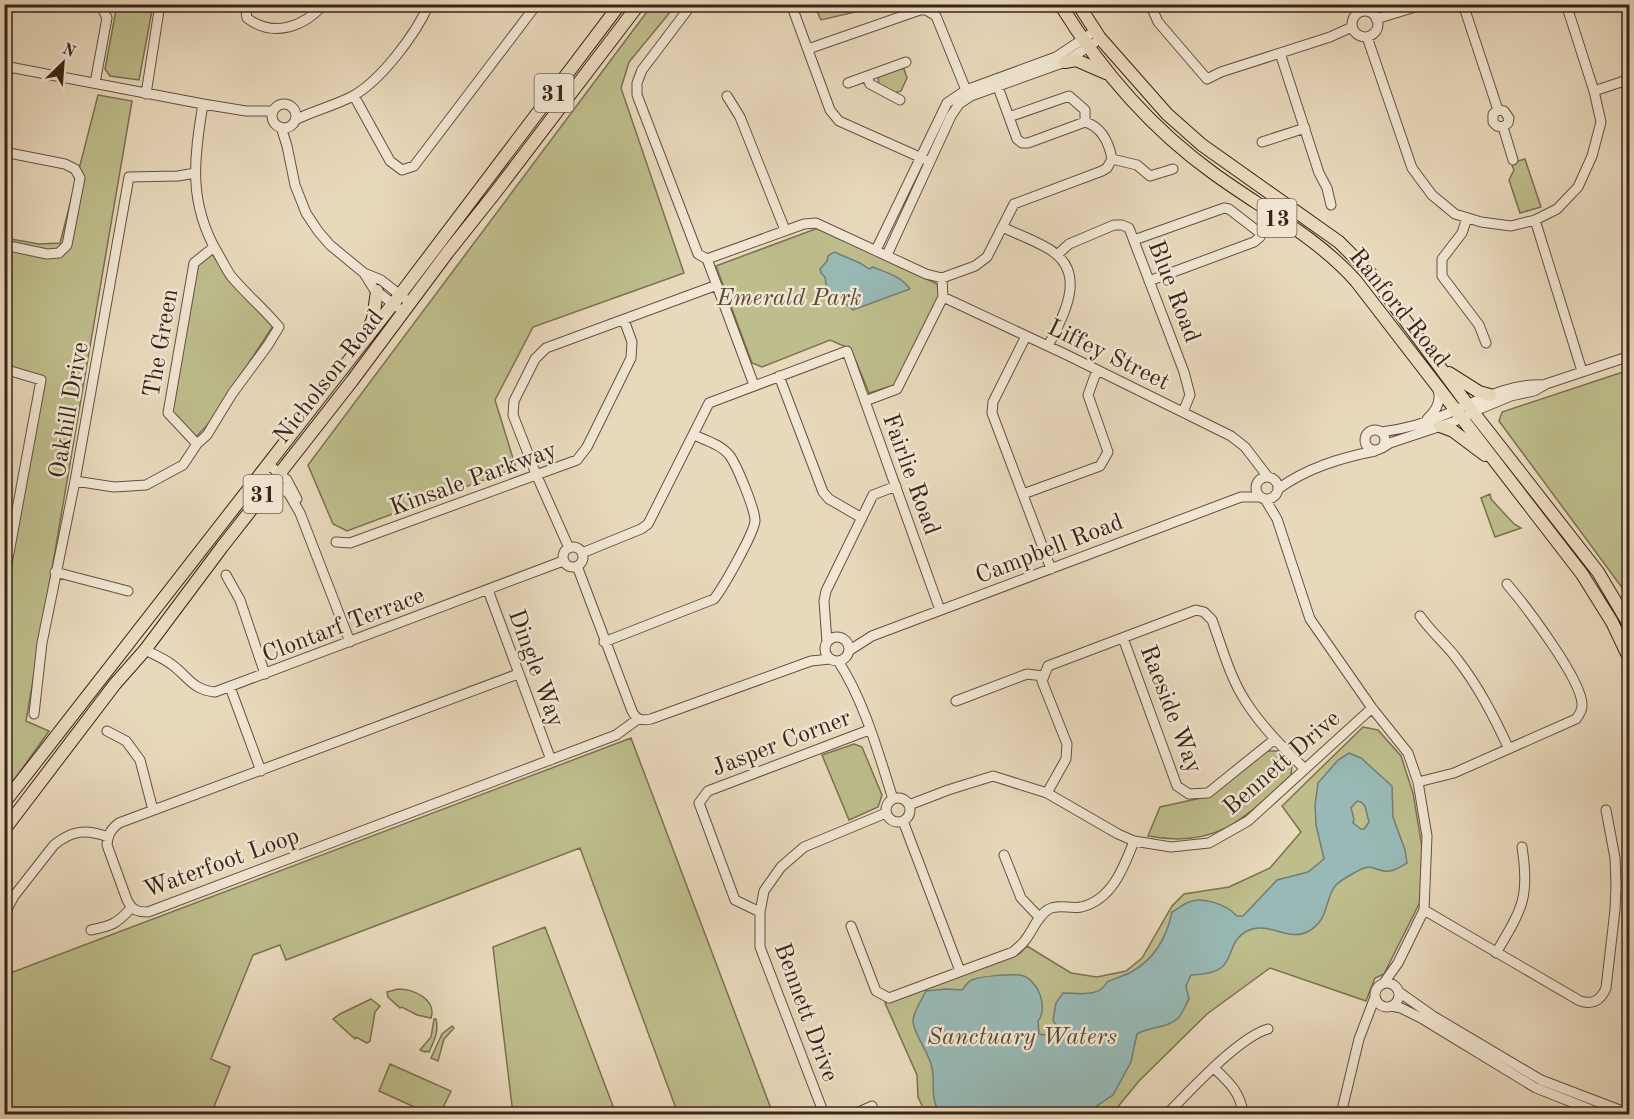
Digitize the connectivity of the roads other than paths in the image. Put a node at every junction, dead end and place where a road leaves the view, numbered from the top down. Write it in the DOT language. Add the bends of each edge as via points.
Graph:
graph roads {
  1 [pos="100,4"];
  2 [pos="160,4"];
  3 [pos="245,4"];
  4 [pos="324,4"];
  5 [pos="429,4"];
  6 [pos="537,4"];
  7 [pos="620,4"];
  8 [pos="639,4"];
  9 [pos="692,4"];
  10 [pos="791,4"];
  11 [pos="1060,4"];
  12 [pos="1078,4"];
  13 [pos="1425,4"];
  14 [pos="1463,4"];
  15 [pos="1566,4"];
  16 [pos="1151,5"];
  17 [pos="1358,9"];
  18 [pos="1376,19"];
  19 [pos="1353,27"];
  20 [pos="1098,34"];
  21 [pos="1367,37"];
  22 [pos="1085,43"];
  23 [pos="808,49"];
  24 [pos="1280,53"];
  25 [pos="906,62"];
  26 [pos="1065,62"];
  27 [pos="4,66"];
  28 [pos="1110,75"];
  29 [pos="867,77"];
  30 [pos="1629,79"];
  31 [pos="95,83"];
  32 [pos="849,83"];
  33 [pos="996,83"];
  34 [pos="1594,91"];
  35 [pos="969,93"];
  36 [pos="146,94"];
  37 [pos="354,96"];
  38 [pos="727,96"];
  39 [pos="900,100"];
  40 [pos="203,104"];
  41 [pos="292,107"];
  42 [pos="316,110"];
  43 [pos="1009,117"];
  44 [pos="276,119"];
  45 [pos="294,121"];
  46 [pos="1085,122"];
  47 [pos="1305,128"];
  48 [pos="1262,142"];
  49 [pos="287,146"];
  50 [pos="4,152"];
  51 [pos="920,158"];
  52 [pos="1112,159"];
  53 [pos="1513,160"];
  54 [pos="930,162"];
  55 [pos="1173,169"];
  56 [pos="195,173"];
  57 [pos="1331,205"];
  58 [pos="1467,218"];
  59 [pos="1535,220"];
  60 [pos="1002,226"];
  61 [pos="785,230"];
  62 [pos="1134,240"];
  63 [pos="4,245"];
  64 [pos="214,247"];
  65 [pos="876,250"];
  66 [pos="887,255"];
  67 [pos="1057,255"];
  68 [pos="707,259"];
  69 [pos="364,273"];
  70 [pos="942,278"];
  71 [pos="1149,281"];
  72 [pos="717,285"];
  73 [pos="377,291"];
  74 [pos="943,297"];
  75 [pos="396,299"];
  76 [pos="407,308"];
  77 [pos="624,320"];
  78 [pos="1026,336"];
  79 [pos="365,340"];
  80 [pos="1486,343"];
  81 [pos="1048,346"];
  82 [pos="1629,356"];
  83 [pos="1441,368"];
  84 [pos="4,369"];
  85 [pos="1097,370"];
  86 [pos="1582,371"];
  87 [pos="779,376"];
  88 [pos="1435,383"];
  89 [pos="754,385"];
  90 [pos="1544,385"];
  91 [pos="1490,395"];
  92 [pos="865,401"];
  93 [pos="1471,408"];
  94 [pos="1183,412"];
  95 [pos="1458,414"];
  96 [pos="1423,423"];
  97 [pos="1440,426"];
  98 [pos="1382,432"];
  99 [pos="694,435"];
  100 [pos="1365,438"];
  101 [pos="197,444"];
  102 [pos="1378,449"];
  103 [pos="1252,456"];
  104 [pos="1345,457"];
  105 [pos="1498,465"];
  106 [pos="265,469"];
  107 [pos="536,474"];
  108 [pos="1296,476"];
  109 [pos="277,477"];
  110 [pos="1270,477"];
  111 [pos="75,481"];
  112 [pos="1257,482"];
  113 [pos="896,486"];
  114 [pos="1277,492"];
  115 [pos="1023,494"];
  116 [pos="1241,497"];
  117 [pos="1262,498"];
  118 [pos="862,518"];
  119 [pos="1277,519"];
  120 [pos="336,542"];
  121 [pos="569,548"];
  122 [pos="582,553"];
  123 [pos="7,555"];
  124 [pos="564,561"];
  125 [pos="577,566"];
  126 [pos="1051,568"];
  127 [pos="55,572"];
  128 [pos="226,576"];
  129 [pos="4,580"];
  130 [pos="1507,584"];
  131 [pos="488,590"];
  132 [pos="128,591"];
  133 [pos="940,610"];
  134 [pos="1420,616"];
  135 [pos="827,620"];
  136 [pos="1629,626"];
  137 [pos="872,636"];
  138 [pos="842,638"];
  139 [pos="1123,638"];
  140 [pos="350,642"];
  141 [pos="604,642"];
  142 [pos="826,644"];
  143 [pos="145,650"];
  144 [pos="849,652"];
  145 [pos="834,660"];
  146 [pos="1629,660"];
  147 [pos="811,661"];
  148 [pos="265,674"];
  149 [pos="518,674"];
  150 [pos="1043,676"];
  151 [pos="851,682"];
  152 [pos="230,687"];
  153 [pos="956,701"];
  154 [pos="1372,708"];
  155 [pos="34,714"];
  156 [pos="638,719"];
  157 [pos="869,730"];
  158 [pos="107,731"];
  159 [pos="1275,739"];
  160 [pos="1509,749"];
  161 [pos="551,760"];
  162 [pos="1304,768"];
  163 [pos="261,771"];
  164 [pos="1418,782"];
  165 [pos="1047,793"];
  166 [pos="893,799"];
  167 [pos="4,803"];
  168 [pos="909,805"];
  169 [pos="153,810"];
  170 [pos="1606,810"];
  171 [pos="886,813"];
  172 [pos="903,821"];
  173 [pos="4,830"];
  174 [pos="108,837"];
  175 [pos="1134,841"];
  176 [pos="1522,847"];
  177 [pos="1004,855"];
  178 [pos="131,908"];
  179 [pos="1424,910"];
  180 [pos="760,912"];
  181 [pos="4,915"];
  182 [pos="1040,918"];
  183 [pos="851,926"];
  184 [pos="90,930"];
  185 [pos="1497,953"];
  186 [pos="1398,963"];
  187 [pos="960,971"];
  188 [pos="1383,984"];
  189 [pos="1398,990"];
  190 [pos="1375,998"];
  191 [pos="1387,1006"];
  192 [pos="1440,1025"];
  193 [pos="1364,1026"];
  194 [pos="1268,1029"];
  195 [pos="1504,1063"];
  196 [pos="1214,1068"];
  197 [pos="1562,1088"];
  198 [pos="1558,1098"];
  199 [pos="872,1106"];
  200 [pos="824,1114"];
  201 [pos="854,1114"];
  202 [pos="1167,1114"];
  203 [pos="1243,1114"];
  204 [pos="1341,1114"];
  205 [pos="1602,1114"];
  206 [pos="1629,1114"];
  1 -- 31 [label="street" via="107,18"];
  2 -- 36 [label="street"];
  3 -- 4 [label="street" via="247,18 258,26 285,28 313,15"];
  5 -- 37 [label="street" via="402,48"];
  6 -- 37 [label="street" via="414,166 402,170 390,161"];
  7 -- 75 [label="main road, Nicholson Road / 31"];
  8 -- 76 [label="main road, Nicholson Road / 31"];
  9 -- 68 [label="street" via="642,70 637,95 698,254"];
  10 -- 23 [label="street"];
  11 -- 22 [label="main road, Ranford Road / 13"];
  12 -- 20 [label="main road, Ranford Road / 13"];
  13 -- 18 [label="street"];
  14 -- 53 [label="street" via="1498,110 1493,114 1493,122 1503,127"];
  15 -- 34 [label="street"];
  16 -- 24 [label="street" via="1158,22 1207,79"];
  17 -- 18 [label="street"];
  17 -- 19 [label="street"];
  18 -- 21 [label="street" via="1376,30"];
  19 -- 21 [label="street" via="1356,34"];
  19 -- 24 [label="street"];
  20 -- 22 [label="street"];
  20 -- 83 [label="main road, Ranford Road / 13" via="1167,114 1202,145 1320,228 1357,259"];
  21 -- 58 [label="street" via="1412,168 1432,195 1455,214"];
  22 -- 26 [label="street"];
  22 -- 28 [label="main road, Ranford Road / 13"];
  22 -- 33 [label="street"];
  23 -- 35 [label="street" via="926,9 936,16"];
  23 -- 51 [label="street" via="830,110 839,121"];
  24 -- 47 [label="street"];
  25 -- 29 [label="street"];
  26 -- 28 [label="main road" via="1076,60"];
  26 -- 33 [label="street"];
  27 -- 31 [label="street"];
  28 -- 88 [label="main road, Ranford Road / 13" via="1146,115 1211,172 1339,263"];
  29 -- 32 [label="street"];
  29 -- 39 [label="street" via="870,84"];
  30 -- 34 [label="street"];
  31 -- 36 [label="street"];
  33 -- 35 [label="street"];
  33 -- 43 [label="street"];
  34 -- 59 [label="street" via="1601,122 1578,188 1557,209"];
  35 -- 51 [label="street" via="947,104"];
  35 -- 54 [label="street" via="951,116"];
  36 -- 40 [label="street"];
  37 -- 42 [label="street"];
  38 -- 61 [label="street" via="741,117"];
  40 -- 44 [label="street"];
  40 -- 56 [label="street"];
  41 -- 42 [label="street"];
  41 -- 44 [label="street" via="281,104"];
  41 -- 45 [label="street"];
  42 -- 45 [label="street"];
  43 -- 46 [label="street" via="1069,96 1084,110"];
  43 -- 46 [label="street" via="1022,143"];
  44 -- 45 [label="street" via="285,127"];
  44 -- 49 [label="street"];
  45 -- 49 [label="street"];
  46 -- 52 [label="street" via="1103,135"];
  47 -- 48 [label="street"];
  47 -- 57 [label="street"];
  49 -- 69 [label="street" via="295,185 311,222 330,245"];
  50 -- 63 [label="street" via="65,164 75,169 80,178 67,245 59,252 47,254"];
  51 -- 54 [label="street"];
  51 -- 65 [label="street"];
  52 -- 55 [label="street" via="1137,165 1150,176"];
  52 -- 60 [label="street" via="1102,171 1014,204"];
  54 -- 66 [label="street"];
  56 -- 64 [label="street" via="205,228"];
  56 -- 111 [label="street, Oakhill Drive" via="129,177"];
  58 -- 59 [label="street" via="1511,226"];
  58 -- 80 [label="street" via="1462,233 1442,259 1442,276 1479,325"];
  59 -- 86 [label="street"];
  60 -- 67 [label="street"];
  60 -- 70 [label="street" via="987,257 975,266"];
  61 -- 65 [label="street" via="816,223"];
  61 -- 68 [label="street"];
  62 -- 67 [label="street, Blue Road" via="1129,228 1114,225 1069,243"];
  62 -- 71 [label="street, Blue Road"];
  62 -- 71 [label="street" via="1224,208 1260,233 1254,242"];
  64 -- 101 [label="street, The Green" via="194,263 168,413"];
  64 -- 101 [label="street" via="231,275 279,327 207,435"];
  65 -- 66 [label="street"];
  66 -- 70 [label="street"];
  67 -- 81 [label="street" via="1069,277 1071,291"];
  68 -- 72 [label="street"];
  69 -- 73 [label="street"];
  69 -- 75 [label="street" via="381,280"];
  70 -- 74 [label="street"];
  71 -- 94 [label="street, Blue Road" via="1189,389"];
  72 -- 77 [label="street"];
  72 -- 89 [label="street"];
  73 -- 75 [label="street"];
  73 -- 79 [label="main road"];
  74 -- 78 [label="street, Liffey Street"];
  74 -- 92 [label="street" via="897,389"];
  75 -- 76 [label="street"];
  75 -- 79 [label="main road, Nicholson Road / 31"];
  76 -- 109 [label="main road, Nicholson Road / 31"];
  77 -- 107 [label="street, Kinsale Parkway" via="632,342 631,358 588,447 576,460"];
  77 -- 107 [label="street" via="546,348 535,358 514,401 513,415"];
  78 -- 81 [label="street, Liffey Street"];
  78 -- 115 [label="street" via="993,402 992,413"];
  79 -- 106 [label="main road, Nicholson Road / 31"];
  81 -- 85 [label="street, Liffey Street"];
  82 -- 86 [label="street, Campbell Road"];
  83 -- 91 [label="main road"];
  83 -- 93 [label="main road, Ranford Road / 13"];
  84 -- 123 [label="street" via="41,380"];
  85 -- 94 [label="street, Liffey Street"];
  85 -- 115 [label="street" via="1088,395 1108,452 1100,466"];
  86 -- 90 [label="street, Campbell Road"];
  87 -- 89 [label="street"];
  87 -- 92 [label="street, Fairlie Road" via="847,351"];
  87 -- 118 [label="street" via="823,492 829,500"];
  88 -- 95 [label="main road, Ranford Road / 13"];
  88 -- 96 [label="street" via="1440,400"];
  89 -- 99 [label="street" via="709,403"];
  90 -- 91 [label="street, Campbell Road" via="1530,384"];
  90 -- 93 [label="street, Campbell Road"];
  91 -- 93 [label="street, Campbell Road"];
  92 -- 113 [label="street, Fairlie Road"];
  93 -- 95 [label="street, Campbell Road"];
  93 -- 136 [label="main road, Ranford Road / 13" via="1598,573"];
  94 -- 103 [label="street, Liffey Street" via="1231,436"];
  95 -- 96 [label="street, Campbell Road"];
  95 -- 97 [label="street, Campbell Road"];
  95 -- 105 [label="main road, Ranford Road / 13"];
  96 -- 98 [label="street, Campbell Road"];
  97 -- 102 [label="street, Campbell Road"];
  97 -- 105 [label="main road" via="1453,431"];
  98 -- 100 [label="street" via="1372,431"];
  98 -- 102 [label="street" via="1385,442"];
  99 -- 122 [label="street" via="648,524"];
  99 -- 141 [label="street" via="730,455 753,509 755,524 714,598"];
  100 -- 102 [label="street" via="1366,445"];
  100 -- 104 [label="street, Campbell Road"];
  101 -- 111 [label="street" via="183,465 146,485 114,487"];
  102 -- 104 [label="street, Campbell Road"];
  103 -- 110 [label="street, Liffey Street"];
  103 -- 112 [label="street"];
  104 -- 108 [label="street, Campbell Road"];
  105 -- 146 [label="main road, Ranford Road / 13" via="1582,574 1612,622"];
  106 -- 109 [label="street"];
  106 -- 167 [label="main road, Nicholson Road / 31"];
  107 -- 120 [label="street, Kinsale Parkway" via="350,543"];
  107 -- 121 [label="street"];
  108 -- 110 [label="street, Campbell Road"];
  108 -- 114 [label="street, Campbell Road"];
  109 -- 140 [label="street" via="293,492"];
  109 -- 143 [label="main road, Nicholson Road / 31"];
  110 -- 112 [label="street, Campbell Road"];
  110 -- 114 [label="street" via="1277,483"];
  111 -- 127 [label="street, Oakhill Drive"];
  112 -- 116 [label="street, Campbell Road"];
  112 -- 117 [label="street" via="1256,492"];
  113 -- 118 [label="street" via="873,495"];
  113 -- 133 [label="street, Fairlie Road"];
  114 -- 117 [label="street, Campbell Road" via="1271,499"];
  114 -- 119 [label="street"];
  115 -- 126 [label="street"];
  116 -- 117 [label="street, Campbell Road"];
  116 -- 126 [label="street, Campbell Road"];
  117 -- 119 [label="street"];
  118 -- 135 [label="street" via="826,591"];
  119 -- 154 [label="street" via="1310,620"];
  121 -- 122 [label="street" via="575,547"];
  121 -- 124 [label="street" via="563,553"];
  122 -- 125 [label="street"];
  123 -- 129 [label="street"];
  124 -- 125 [label="street"];
  124 -- 131 [label="street, Clontarf Terrace"];
  125 -- 141 [label="street"];
  126 -- 133 [label="street, Campbell Road"];
  127 -- 132 [label="street"];
  127 -- 155 [label="street, Oakhill Drive"];
  128 -- 148 [label="street" via="240,600"];
  130 -- 160 [label="street" via="1550,642 1583,704 1576,718"];
  131 -- 140 [label="street, Clontarf Terrace"];
  131 -- 149 [label="street, Dingle Way"];
  133 -- 137 [label="street, Campbell Road"];
  134 -- 160 [label="street" via="1476,684"];
  135 -- 138 [label="street"];
  135 -- 142 [label="street"];
  137 -- 138 [label="street, Campbell Road"];
  137 -- 144 [label="street, Campbell Road"];
  138 -- 142 [label="street, Campbell Road" via="832,638"];
  138 -- 144 [label="street"];
  139 -- 150 [label="street" via="1048,666"];
  139 -- 159 [label="street" via="1196,610 1204,612 1212,620 1246,703"];
  139 -- 159 [label="street, Raeside Way" via="1177,786 1189,794 1208,793"];
  140 -- 148 [label="street, Clontarf Terrace"];
  141 -- 156 [label="street"];
  142 -- 145 [label="street" via="827,655"];
  142 -- 147 [label="street, Campbell Road"];
  143 -- 152 [label="street, Clontarf Terrace" via="172,665 204,691"];
  143 -- 173 [label="main road, Nicholson Road / 31"];
  144 -- 145 [label="street, Campbell Road" via="843,660"];
  144 -- 151 [label="street"];
  145 -- 147 [label="street, Campbell Road"];
  145 -- 151 [label="street"];
  147 -- 156 [label="street, Campbell Road" via="651,719"];
  148 -- 152 [label="street, Clontarf Terrace"];
  149 -- 161 [label="street, Dingle Way"];
  149 -- 163 [label="street"];
  150 -- 153 [label="street" via="1027,674"];
  150 -- 165 [label="street" via="1067,744 1066,759"];
  151 -- 157 [label="street"];
  152 -- 163 [label="street"];
  154 -- 162 [label="street, Bennett Drive"];
  154 -- 164 [label="street" via="1408,753"];
  156 -- 161 [label="street, Waterfoot Loop" via="616,735"];
  157 -- 166 [label="street"];
  157 -- 180 [label="street, Jasper Corner" via="708,791 699,803 735,900"];
  158 -- 169 [label="street" via="126,741 140,760"];
  159 -- 162 [label="street"];
  160 -- 164 [label="street" via="1454,773"];
  161 -- 178 [label="street, Waterfoot Loop" via="148,912"];
  162 -- 175 [label="street, Bennett Drive" via="1248,821 1209,843 1171,847"];
  163 -- 169 [label="street"];
  164 -- 179 [label="street" via="1427,836"];
  165 -- 168 [label="street, Bennett Drive" via="993,776"];
  165 -- 175 [label="street, Bennett Drive"];
  166 -- 168 [label="street" via="901,798"];
  166 -- 171 [label="street"];
  168 -- 172 [label="street" via="910,813"];
  169 -- 174 [label="street" via="119,823"];
  170 -- 185 [label="street" via="1615,858 1616,893 1606,988 1600,998 1591,1003 1580,1000"];
  171 -- 172 [label="street" via="891,820"];
  171 -- 180 [label="street, Bennett Drive" via="804,847 781,867 764,891"];
  172 -- 187 [label="street"];
  174 -- 178 [label="street, Waterfoot Loop" via="107,845"];
  174 -- 181 [label="street" via="81,831 62,838 14,896"];
  175 -- 182 [label="street" via="1115,883 1102,897 1082,907 1055,906"];
  176 -- 185 [label="street" via="1526,877 1523,901"];
  177 -- 182 [label="street" via="1021,898"];
  178 -- 184 [label="street" via="119,922"];
  179 -- 185 [label="street"];
  179 -- 186 [label="street"];
  180 -- 200 [label="street, Bennett Drive" via="760,947"];
  182 -- 187 [label="street" via="1013,952"];
  183 -- 187 [label="street" via="876,991 889,998"];
  186 -- 188 [label="street"];
  186 -- 189 [label="street"];
  188 -- 189 [label="street"];
  188 -- 190 [label="street"];
  189 -- 191 [label="street" via="1398,1001"];
  189 -- 192 [label="street"];
  190 -- 191 [label="street"];
  190 -- 193 [label="street"];
  191 -- 192 [label="street"];
  191 -- 193 [label="street"];
  192 -- 195 [label="street"];
  193 -- 204 [label="street"];
  194 -- 196 [label="street" via="1256,1032"];
  195 -- 197 [label="street"];
  195 -- 198 [label="street" via="1536,1088"];
  196 -- 202 [label="street"];
  196 -- 203 [label="street" via="1231,1083 1242,1102"];
  197 -- 198 [label="street"];
  197 -- 206 [label="street"];
  198 -- 205 [label="street"];
  199 -- 201 [label="street"];
}
